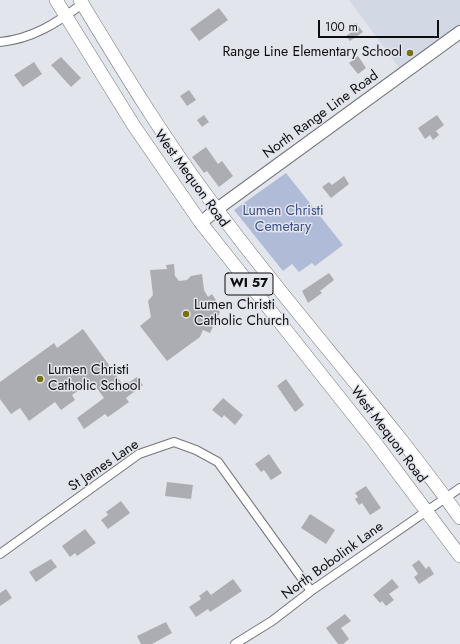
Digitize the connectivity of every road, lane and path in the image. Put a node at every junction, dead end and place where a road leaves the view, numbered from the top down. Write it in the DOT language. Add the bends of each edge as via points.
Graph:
graph roads {
  1 [pos="56,0"];
  2 [pos="81,2"];
  3 [pos="66,16"];
  4 [pos="460,32"];
  5 [pos="0,42"];
  6 [pos="216,209"];
  7 [pos="201,223"];
  8 [pos="460,488"];
  9 [pos="445,497"];
  10 [pos="426,511"];
  11 [pos="460,518"];
  12 [pos="0,554"];
  13 [pos="460,556"];
  14 [pos="311,591"];
  15 [pos="235,644"];
  1 -- 3 [label="main road, West Mequon Road / WI 57"];
  2 -- 3 [label="street"];
  2 -- 6 [label="main road, West Mequon Road / WI 57" via="144,104"];
  3 -- 5 [label="street" via="33,34"];
  3 -- 7 [label="main road, West Mequon Road / WI 57" via="134,126"];
  4 -- 6 [label="street, North Range Line Road"];
  6 -- 7 [label="street, North Range Line Road"];
  6 -- 9 [label="main road, West Mequon Road / WI 57"];
  7 -- 10 [label="main road, West Mequon Road / WI 57"];
  8 -- 9 [label="street, North Bobolink Lane"];
  9 -- 10 [label="street, North Bobolink Lane"];
  9 -- 11 [label="main road, West Mequon Road / WI 57"];
  10 -- 13 [label="main road, West Mequon Road / WI 57"];
  10 -- 14 [label="street, North Bobolink Lane"];
  12 -- 14 [label="street, St James Lane" via="139,454 174,442 218,462"];
  14 -- 15 [label="street, North Bobolink Lane" via="272,621"];
}
